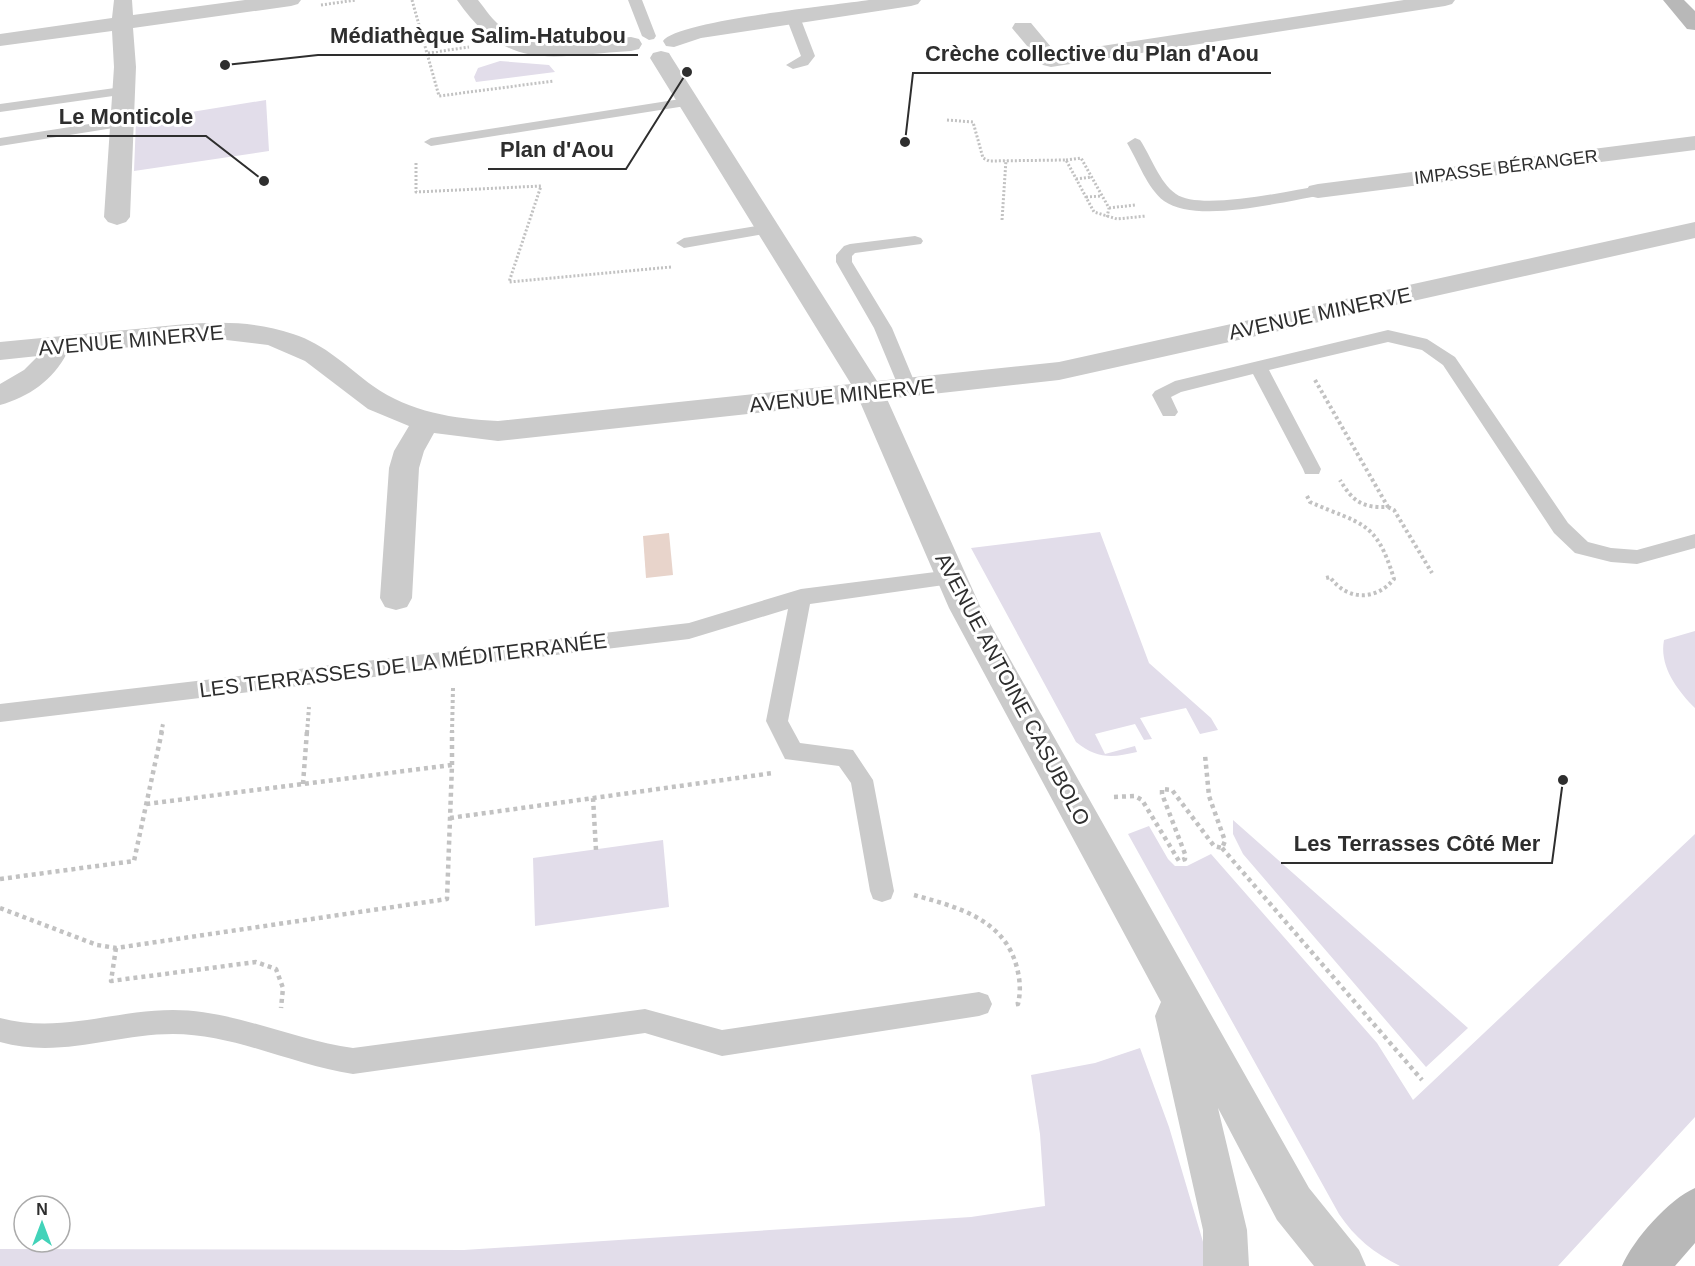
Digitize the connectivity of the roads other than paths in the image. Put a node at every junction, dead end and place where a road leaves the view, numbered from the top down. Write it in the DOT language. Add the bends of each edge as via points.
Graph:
graph roads {
  1 [pos="123,0"];
  2 [pos="291,0"];
  3 [pos="467,0"];
  4 [pos="635,0"];
  5 [pos="911,0"];
  6 [pos="1445,0"];
  7 [pos="1672,0"];
  8 [pos="793,16"];
  9 [pos="1694,22"];
  10 [pos="121,23"];
  11 [pos="1023,28"];
  12 [pos="0,40"];
  13 [pos="640,40"];
  14 [pos="668,50"];
  15 [pos="793,65"];
  16 [pos="122,91"];
  17 [pos="687,102"];
  18 [pos="0,108"];
  19 [pos="120,123"];
  20 [pos="0,142"];
  21 [pos="431,142"];
  22 [pos="1135,143"];
  23 [pos="1695,143"];
  24 [pos="1318,191"];
  25 [pos="117,217"];
  26 [pos="769,229"];
  27 [pos="1695,231"];
  28 [pos="915,241"];
  29 [pos="684,243"];
  30 [pos="56,346"];
  31 [pos="0,351"];
  32 [pos="1258,367"];
  33 [pos="908,388"];
  34 [pos="870,392"];
  35 [pos="0,395"];
  36 [pos="1169,412"];
  37 [pos="427,421"];
  38 [pos="1312,469"];
  39 [pos="1695,541"];
  40 [pos="951,578"];
  41 [pos="801,597"];
  42 [pos="396,598"];
  43 [pos="0,713"];
  44 [pos="882,891"];
  45 [pos="1167,979"];
  46 [pos="979,1004"];
  47 [pos="0,1030"];
  48 [pos="1695,1210"];
  49 [pos="1226,1266"];
  50 [pos="1343,1266"];
  51 [pos="1645,1266"];
  1 -- 10 [label="street"];
  2 -- 10 [label="street"];
  3 -- 13 [label="street" via="496,34 520,47 544,50"];
  4 -- 13 [label="lane"];
  5 -- 8 [label="street"];
  6 -- 11 [label="street" via="1051,60"];
  7 -- 9 [label="street"];
  8 -- 14 [label="street" via="696,32"];
  8 -- 15 [label="lane" via="808,56"];
  10 -- 12 [label="street"];
  10 -- 16 [label="street" via="125,65"];
  13 -- 14 [label="street" via="664,36"];
  14 -- 17 [label="street, AVENUE ANTOINE CASUBOLO"];
  16 -- 18 [label="lane"];
  16 -- 19 [label="street"];
  17 -- 21 [label="lane"];
  17 -- 26 [label="street, AVENUE ANTOINE CASUBOLO"];
  19 -- 20 [label="lane"];
  19 -- 25 [label="street"];
  22 -- 24 [label="lane" via="1170,199 1187,205 1210,206"];
  23 -- 24 [label="street, IMPASSE BÉRANGER"];
  26 -- 29 [label="lane"];
  26 -- 34 [label="street, AVENUE ANTOINE CASUBOLO"];
  27 -- 33 [label="street, AVENUE MINERVE" via="1059,370"];
  28 -- 33 [label="lane" via="850,249 844,255 844,262 883,328"];
  30 -- 31 [label="street, AVENUE MINERVE"];
  30 -- 35 [label="street" via="38,373"];
  30 -- 37 [label="street, AVENUE MINERVE" via="218,330 246,331 305,349 379,402"];
  32 -- 36 [label="lane" via="1175,387 1161,395"];
  32 -- 38 [label="lane"];
  32 -- 39 [label="lane" via="1388,336 1419,341 1449,361 1561,528 1582,548 1637,557"];
  33 -- 34 [label="street, AVENUE MINERVE"];
  34 -- 37 [label="street, AVENUE MINERVE" via="498,430"];
  34 -- 40 [label="street, AVENUE ANTOINE CASUBOLO"];
  37 -- 42 [label="street" via="404,468"];
  40 -- 41 [label="lane, LES TERRASSES DE LA MÉDITERRANÉE"];
  40 -- 45 [label="street, AVENUE ANTOINE CASUBOLO"];
  41 -- 43 [label="lane, LES TERRASSES DE LA MÉDITERRANÉE" via="689,631"];
  41 -- 44 [label="lane" via="777,722 793,752 845,757 862,780"];
  45 -- 49 [label="street, AVENUE ANTOINE CASUBOLO" via="1225,1230"];
  45 -- 50 [label="street, AVENUE ANTOINE CASUBOLO" via="1293,1204"];
  46 -- 47 [label="lane" via="722,1043 645,1022 352,1061 329,1059 206,1024 171,1022 36,1038"];
  48 -- 51 [label="street"];
}
